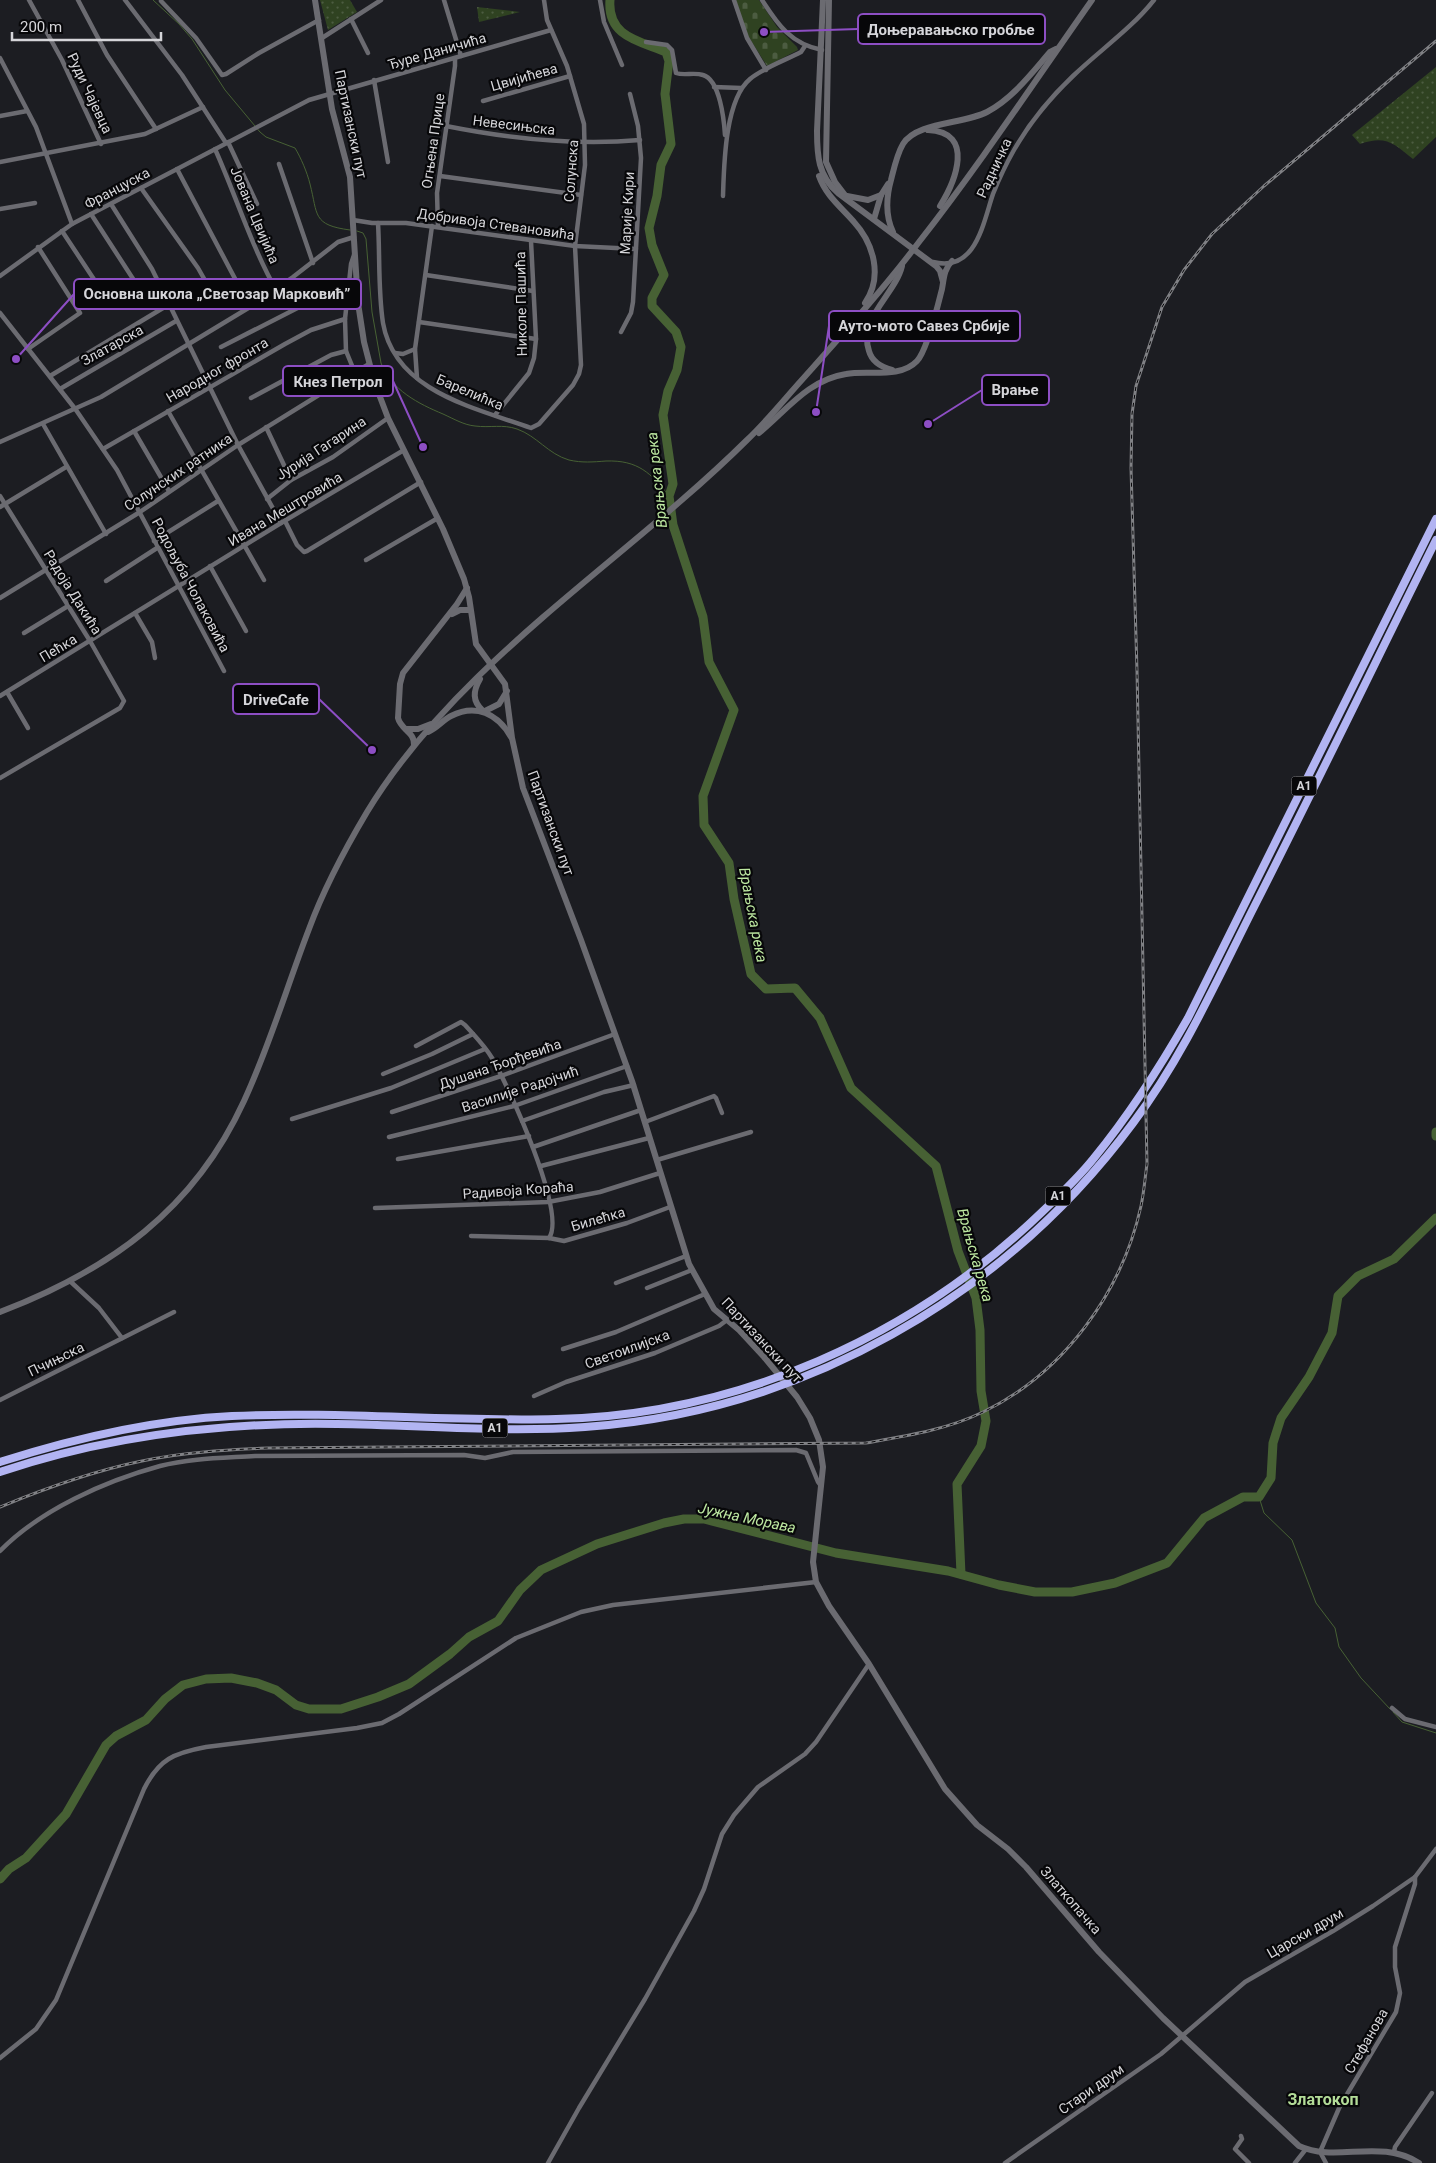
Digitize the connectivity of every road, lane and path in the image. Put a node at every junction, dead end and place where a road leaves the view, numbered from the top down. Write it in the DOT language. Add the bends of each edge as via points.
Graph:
graph roads {
  1 [pos="29,0"];
  2 [pos="78,0"];
  3 [pos="125,0"];
  4 [pos="315,0"];
  5 [pos="380,0"];
  6 [pos="444,0"];
  7 [pos="544,0"];
  8 [pos="600,0"];
  9 [pos="734,0"];
  10 [pos="762,0"];
  11 [pos="823,0"];
  12 [pos="830,0"];
  13 [pos="1092,0"];
  14 [pos="1154,0"];
  15 [pos="161,1"];
  16 [pos="319,20"];
  17 [pos="351,20"];
  18 [pos="550,30"];
  19 [pos="322,38"];
  20 [pos="646,42"];
  21 [pos="804,46"];
  22 [pos="1057,49"];
  23 [pos="825,51"];
  24 [pos="368,54"];
  25 [pos="460,56"];
  26 [pos="0,58"];
  27 [pos="455,58"];
  28 [pos="622,65"];
  29 [pos="766,70"];
  30 [pos="570,76"];
  31 [pos="374,80"];
  32 [pos="714,87"];
  33 [pos="741,88"];
  34 [pos="330,93"];
  35 [pos="630,94"];
  36 [pos="483,100"];
  37 [pos="203,107"];
  38 [pos="27,111"];
  39 [pos="0,116"];
  40 [pos="446,126"];
  41 [pos="156,129"];
  42 [pos="923,130"];
  43 [pos="726,137"];
  44 [pos="640,140"];
  45 [pos="227,142"];
  46 [pos="585,143"];
  47 [pos="101,144"];
  48 [pos="215,149"];
  49 [pos="817,152"];
  50 [pos="47,154"];
  51 [pos="0,162"];
  52 [pos="388,162"];
  53 [pos="279,164"];
  54 [pos="177,169"];
  55 [pos="440,176"];
  56 [pos="890,181"];
  57 [pos="141,188"];
  58 [pos="881,194"];
  59 [pos="582,195"];
  60 [pos="723,196"];
  61 [pos="848,198"];
  62 [pos="35,203"];
  63 [pos="111,204"];
  64 [pos="257,204"];
  65 [pos="0,209"];
  66 [pos="91,214"];
  67 [pos="938,217"];
  68 [pos="874,219"];
  69 [pos="353,221"];
  70 [pos="378,223"];
  71 [pos="72,224"];
  72 [pos="432,226"];
  73 [pos="438,227"];
  74 [pos="62,230"];
  75 [pos="893,233"];
  76 [pos="354,234"];
  77 [pos="531,241"];
  78 [pos="575,246"];
  79 [pos="38,247"];
  80 [pos="636,249"];
  81 [pos="355,254"];
  82 [pos="928,259"];
  83 [pos="312,262"];
  84 [pos="904,262"];
  85 [pos="952,262"];
  86 [pos="426,275"];
  87 [pos="0,276"];
  88 [pos="943,282"];
  89 [pos="350,284"];
  90 [pos="137,285"];
  91 [pos="102,290"];
  92 [pos="276,290"];
  93 [pos="533,291"];
  94 [pos="215,298"];
  95 [pos="168,305"];
  96 [pos="250,307"];
  97 [pos="0,313"];
  98 [pos="345,319"];
  99 [pos="176,321"];
  100 [pos="419,322"];
  101 [pos="621,332"];
  102 [pos="842,337"];
  103 [pos="536,339"];
  104 [pos="189,345"];
  105 [pos="221,347"];
  106 [pos="28,349"];
  107 [pos="415,349"];
  108 [pos="346,351"];
  109 [pos="395,353"];
  110 [pos="369,364"];
  111 [pos="900,370"];
  112 [pos="357,371"];
  113 [pos="50,376"];
  114 [pos="417,378"];
  115 [pos="373,379"];
  116 [pos="209,387"];
  117 [pos="60,389"];
  118 [pos="251,398"];
  119 [pos="76,410"];
  120 [pos="168,411"];
  121 [pos="495,415"];
  122 [pos="388,418"];
  123 [pos="43,424"];
  124 [pos="266,428"];
  125 [pos="531,428"];
  126 [pos="134,431"];
  127 [pos="749,438"];
  128 [pos="0,442"];
  129 [pos="238,445"];
  130 [pos="104,449"];
  131 [pos="404,450"];
  132 [pos="66,466"];
  133 [pos="201,470"];
  134 [pos="291,480"];
  135 [pos="421,482"];
  136 [pos="169,491"];
  137 [pos="0,496"];
  138 [pos="267,499"];
  139 [pos="218,501"];
  140 [pos="2,505"];
  141 [pos="140,512"];
  142 [pos="438,518"];
  143 [pos="1436,520"];
  144 [pos="283,522"];
  145 [pos="106,534"];
  146 [pos="1436,540"];
  147 [pos="154,541"];
  148 [pos="244,546"];
  149 [pos="157,548"];
  150 [pos="366,560"];
  151 [pos="210,566"];
  152 [pos="46,571"];
  153 [pos="264,580"];
  154 [pos="106,581"];
  155 [pos="178,587"];
  156 [pos="467,588"];
  157 [pos="0,597"];
  158 [pos="68,606"];
  159 [pos="470,610"];
  160 [pos="135,613"];
  161 [pos="448,616"];
  162 [pos="246,631"];
  163 [pos="24,633"];
  164 [pos="90,641"];
  165 [pos="155,658"];
  166 [pos="224,671"];
  167 [pos="482,674"];
  168 [pos="507,690"];
  169 [pos="7,692"];
  170 [pos="0,696"];
  171 [pos="484,711"];
  172 [pos="433,723"];
  173 [pos="28,728"];
  174 [pos="405,728"];
  175 [pos="425,733"];
  176 [pos="512,738"];
  177 [pos="414,746"];
  178 [pos="0,778"];
  179 [pos="473,1034"];
  180 [pos="615,1034"];
  181 [pos="416,1046"];
  182 [pos="486,1049"];
  183 [pos="627,1066"];
  184 [pos="383,1074"];
  185 [pos="501,1076"];
  186 [pos="634,1085"];
  187 [pos="514,1106"];
  188 [pos="641,1110"];
  189 [pos="392,1112"];
  190 [pos="722,1113"];
  191 [pos="292,1119"];
  192 [pos="522,1121"];
  193 [pos="645,1122"];
  194 [pos="751,1132"];
  195 [pos="529,1136"];
  196 [pos="389,1137"];
  197 [pos="649,1138"];
  198 [pos="533,1148"];
  199 [pos="398,1159"];
  200 [pos="656,1160"];
  201 [pos="541,1166"];
  202 [pos="660,1173"];
  203 [pos="548,1202"];
  204 [pos="670,1207"];
  205 [pos="375,1208"];
  206 [pos="471,1236"];
  207 [pos="549,1238"];
  208 [pos="686,1256"];
  209 [pos="692,1270"];
  210 [pos="71,1282"];
  211 [pos="616,1283"];
  212 [pos="647,1288"];
  213 [pos="705,1294"];
  214 [pos="0,1312"];
  215 [pos="174,1312"];
  216 [pos="727,1320"];
  217 [pos="122,1338"];
  218 [pos="563,1349"];
  219 [pos="534,1396"];
  220 [pos="0,1400"];
  221 [pos="0,1462"];
  222 [pos="0,1472"];
  223 [pos="821,1486"];
  224 [pos="818,1512"];
  225 [pos="0,1551"];
  226 [pos="816,1582"];
  227 [pos="869,1664"];
  228 [pos="1392,1708"];
  229 [pos="1436,1727"];
  230 [pos="1436,1849"];
  231 [pos="1415,1877"];
  232 [pos="1183,2036"];
  233 [pos="0,2058"];
  234 [pos="1432,2093"];
  235 [pos="1241,2136"];
  236 [pos="1306,2148"];
  237 [pos="1320,2152"];
  238 [pos="1394,2152"];
  239 [pos="548,2163"];
  240 [pos="1005,2163"];
  241 [pos="1249,2163"];
  242 [pos="1295,2163"];
  243 [pos="1326,2163"];
  244 [pos="1419,2163"];
  1 -- 47 [label="street, Руди Чајевца" via="62,60"];
  2 -- 41 [label="street" via="107,55"];
  3 -- 37 [label="street, Јована Цвијића"];
  4 -- 16 [label="main road, Партизански пут"];
  5 -- 17 [label="street"];
  6 -- 25 [label="street"];
  7 -- 18 [label="street, Солунска"];
  8 -- 28 [label="street" via="606,28"];
  9 -- 29 [label="street" via="746,38"];
  10 -- 21 [label="street" via="788,35"];
  11 -- 23 [label="main road"];
  12 -- 23 [label="main road"];
  13 -- 22 [label="main road"];
  14 -- 85 [label="street, Радничка" via="1073,76 1037,115 1014,150 997,185 976,244 966,255"];
  15 -- 16 [label="street" via="196,38 222,75"];
  16 -- 19 [label="main road, Партизански пут"];
  17 -- 19 [label="street"];
  17 -- 24 [label="street"];
  18 -- 25 [label="street, Ђуре Даничића"];
  18 -- 30 [label="street, Солунска"];
  19 -- 34 [label="main road, Партизански пут"];
  20 -- 32 [label="street" via="667,45 672,50 676,73 705,75"];
  21 -- 23 [label="street"];
  21 -- 29 [label="street" via="801,52"];
  22 -- 42 [label="main road" via="1050,52 1017,89 991,109"];
  22 -- 67 [label="main road"];
  23 -- 49 [label="main road"];
  23 -- 61 [label="main road" via="826,162 835,182"];
  25 -- 27 [label="street, Ђуре Даничића"];
  26 -- 38 [label="street"];
  27 -- 31 [label="street, Ђуре Даничића"];
  27 -- 40 [label="street, Огњена Прице"];
  29 -- 33 [label="street"];
  30 -- 36 [label="street, Цвијићева"];
  30 -- 46 [label="street, Солунска" via="581,113"];
  31 -- 34 [label="street, Ђуре Даничића"];
  31 -- 52 [label="street"];
  32 -- 33 [label="street"];
  32 -- 43 [label="street" via="722,108"];
  33 -- 43 [label="street"];
  34 -- 45 [label="street, Француска" via="309,100"];
  34 -- 69 [label="main road, Партизански пут" via="350,177"];
  35 -- 44 [label="street, Марије Кири"];
  37 -- 41 [label="street"];
  37 -- 45 [label="street, Јована Цвијића"];
  38 -- 39 [label="street"];
  38 -- 50 [label="street"];
  40 -- 46 [label="street, Невесињска" via="522,139"];
  40 -- 55 [label="street, Огњена Прице"];
  41 -- 47 [label="street"];
  42 -- 56 [label="main road" via="911,135 902,145"];
  42 -- 67 [label="main road" via="945,134 957,152 956,174"];
  43 -- 60 [label="street"];
  44 -- 46 [label="street, Невесињска"];
  44 -- 80 [label="street, Марије Кири"];
  45 -- 48 [label="street, Француска"];
  45 -- 64 [label="street, Јована Цвијића"];
  46 -- 59 [label="street, Солунска"];
  47 -- 50 [label="street"];
  48 -- 54 [label="street, Француска"];
  48 -- 92 [label="street, Јована Цвијића"];
  49 -- 61 [label="main road" via="825,179 835,191"];
  49 -- 102 [label="main road" via="822,184 862,232 875,264 872,292"];
  50 -- 51 [label="street"];
  50 -- 71 [label="street"];
  53 -- 83 [label="street"];
  54 -- 57 [label="street, Француска"];
  54 -- 96 [label="street"];
  55 -- 59 [label="street"];
  55 -- 73 [label="street, Огњена Прице"];
  56 -- 58 [label="main road"];
  56 -- 75 [label="main road" via="886,212"];
  57 -- 63 [label="street, Француска"];
  57 -- 94 [label="street" via="198,268"];
  58 -- 61 [label="main road" via="868,200"];
  58 -- 68 [label="main road"];
  59 -- 78 [label="street, Солунска"];
  61 -- 68 [label="main road"];
  62 -- 65 [label="street"];
  63 -- 66 [label="street, Француска"];
  63 -- 95 [label="street" via="145,257"];
  66 -- 71 [label="street, Француска"];
  66 -- 90 [label="street"];
  67 -- 84 [label="main road"];
  68 -- 75 [label="main road"];
  69 -- 70 [label="street, Добривоја Стевановића"];
  69 -- 76 [label="main road, Партизански пут"];
  70 -- 72 [label="street, Добривоја Стевановића"];
  70 -- 109 [label="street, Барелићка" via="383,322"];
  71 -- 74 [label="street, Француска"];
  72 -- 73 [label="street, Добривоја Стевановића"];
  72 -- 86 [label="street"];
  73 -- 77 [label="street, Добривоја Стевановића"];
  74 -- 79 [label="street, Француска"];
  74 -- 91 [label="street"];
  75 -- 82 [label="main road"];
  76 -- 81 [label="main road, Партизански пут"];
  76 -- 83 [label="street"];
  77 -- 78 [label="street, Добривоја Стевановића"];
  77 -- 93 [label="street, Николе Пашића"];
  78 -- 80 [label="street, Добривоја Стевановића"];
  78 -- 125 [label="street, Солунска" via="581,351 579,374 539,424"];
  79 -- 87 [label="street, Француска"];
  79 -- 106 [label="street" via="80,314"];
  80 -- 101 [label="street, Марије Кири" via="633,302"];
  81 -- 89 [label="street, Партизански пут"];
  81 -- 110 [label="main road, Партизански пут" via="358,311"];
  82 -- 85 [label="street"];
  82 -- 88 [label="main road" via="940,271"];
  83 -- 92 [label="street"];
  84 -- 102 [label="main road"];
  84 -- 111 [label="main road" via="872,320 867,340 869,352 877,363 889,370"];
  85 -- 88 [label="main road" via="946,269"];
  86 -- 93 [label="street"];
  86 -- 100 [label="street"];
  88 -- 111 [label="main road" via="936,314 921,355 913,365"];
  89 -- 98 [label="street, Партизански пут"];
  89 -- 105 [label="street"];
  92 -- 96 [label="street"];
  93 -- 103 [label="street, Николе Пашића"];
  95 -- 99 [label="street"];
  95 -- 113 [label="street"];
  96 -- 104 [label="street"];
  97 -- 106 [label="street, Родољуба Чолаковића"];
  98 -- 108 [label="street, Партизански пут"];
  98 -- 116 [label="street, Народног фронта" via="311,330"];
  99 -- 104 [label="street"];
  99 -- 117 [label="street, Златарска"];
  100 -- 103 [label="street"];
  100 -- 107 [label="street"];
  102 -- 127 [label="main road"];
  103 -- 121 [label="street, Николе Пашића" via="529,372"];
  104 -- 116 [label="street"];
  104 -- 119 [label="street"];
  106 -- 113 [label="street, Родољуба Чолаковића"];
  107 -- 109 [label="street" via="404,354"];
  107 -- 114 [label="street"];
  108 -- 112 [label="street, Партизански пут" via="350,364"];
  108 -- 118 [label="street" via="331,355"];
  109 -- 114 [label="street, Барелићка"];
  110 -- 112 [label="street, Солунских ратника"];
  110 -- 115 [label="main road, Партизански пут"];
  111 -- 127 [label="main road" via="848,373 818,382"];
  112 -- 115 [label="street"];
  112 -- 124 [label="street, Солунских ратника"];
  113 -- 117 [label="street, Родољуба Чолаковића"];
  114 -- 121 [label="street, Барелићка" via="436,392"];
  115 -- 122 [label="main road, Партизански пут"];
  116 -- 120 [label="street, Народног фронта"];
  116 -- 129 [label="street"];
  117 -- 119 [label="street, Родољуба Чолаковића"];
  119 -- 123 [label="street"];
  119 -- 130 [label="street, Родољуба Чолаковића"];
  120 -- 126 [label="street, Народног фронта"];
  120 -- 133 [label="street"];
  121 -- 125 [label="street, Барелићка"];
  122 -- 131 [label="main road, Партизански пут"];
  122 -- 134 [label="street, Јурија Гагарина"];
  123 -- 128 [label="street"];
  123 -- 132 [label="street"];
  124 -- 129 [label="street, Солунских ратника"];
  124 -- 134 [label="street"];
  126 -- 130 [label="street, Народног фронта"];
  126 -- 136 [label="street"];
  127 -- 167 [label="main road"];
  129 -- 133 [label="street, Солунских ратника"];
  129 -- 138 [label="street"];
  130 -- 141 [label="street, Родољуба Чолаковића"];
  131 -- 135 [label="main road, Партизански пут"];
  131 -- 144 [label="street, Ивана Мештровића"];
  132 -- 140 [label="street"];
  132 -- 145 [label="street"];
  133 -- 136 [label="street, Солунских ратника"];
  133 -- 139 [label="street"];
  134 -- 138 [label="street, Јурија Гагарина"];
  135 -- 142 [label="main road, Партизански пут"];
  135 -- 144 [label="street" via="304,552"];
  136 -- 141 [label="street, Солунских ратника"];
  137 -- 140 [label="street, Радоја Дакића"];
  138 -- 144 [label="street"];
  139 -- 147 [label="street"];
  139 -- 148 [label="street"];
  140 -- 152 [label="street, Радоја Дакића"];
  141 -- 145 [label="street, Солунских ратника"];
  141 -- 147 [label="street, Родољуба Чолаковића"];
  142 -- 150 [label="street"];
  142 -- 156 [label="main road, Партизански пут"];
  143 -- 221 [label="highway, A1" via="1169,1052 1092,1161 1026,1228 960,1282 889,1327 815,1363 729,1394 667,1408 558,1419 330,1414 210,1418 112,1432"];
  144 -- 148 [label="street, Ивана Мештровића"];
  145 -- 152 [label="street, Солунских ратника"];
  146 -- 222 [label="highway, A1" via="1211,993 1171,1066 1136,1120 1080,1188 1027,1239 965,1289 910,1325 802,1378 731,1403 671,1417 584,1427 529,1429 333,1424 220,1426 140,1436 71,1450"];
  147 -- 149 [label="street, Родољуба Чолаковића"];
  148 -- 151 [label="street, Ивана Мештровића"];
  148 -- 153 [label="street"];
  149 -- 154 [label="street"];
  149 -- 155 [label="street, Родољуба Чолаковића"];
  151 -- 155 [label="street, Ивана Мештровића"];
  151 -- 162 [label="street"];
  152 -- 157 [label="street, Солунских ратника"];
  152 -- 158 [label="street, Радоја Дакића"];
  155 -- 160 [label="street, Пећка"];
  155 -- 166 [label="street, Родољуба Чолаковића"];
  156 -- 159 [label="main road, Партизански пут"];
  156 -- 161 [label="main road"];
  158 -- 163 [label="street"];
  158 -- 164 [label="street, Радоја Дакића"];
  159 -- 161 [label="main road"];
  159 -- 168 [label="main road, Партизански пут" via="475,639 500,674"];
  160 -- 164 [label="street, Пећка"];
  160 -- 165 [label="street" via="152,642"];
  161 -- 174 [label="main road" via="402,677 398,718"];
  164 -- 169 [label="street, Пећка"];
  164 -- 178 [label="street, Радоја Дакића" via="124,702 120,708"];
  167 -- 171 [label="main road" via="474,693 476,703"];
  167 -- 172 [label="main road"];
  168 -- 171 [label="main road" via="499,704"];
  168 -- 176 [label="main road, Партизански пут"];
  169 -- 170 [label="street, Пећка"];
  169 -- 173 [label="street"];
  171 -- 175 [label="main road" via="454,715"];
  171 -- 176 [label="main road"];
  172 -- 174 [label="main road" via="418,729"];
  172 -- 175 [label="main road"];
  174 -- 177 [label="main road" via="413,736"];
  175 -- 177 [label="main road"];
  176 -- 180 [label="main road, Партизански пут" via="526,799"];
  177 -- 210 [label="main road" via="376,798 344,851 311,922 254,1079 223,1142 188,1188 150,1227 120,1251"];
  179 -- 181 [label="street" via="461,1022"];
  179 -- 182 [label="street"];
  179 -- 184 [label="street"];
  180 -- 183 [label="main road, Партизански пут"];
  180 -- 185 [label="street, Душана Ђорђевића"];
  182 -- 185 [label="street"];
  182 -- 191 [label="street" via="391,1088"];
  183 -- 186 [label="main road, Партизански пут"];
  183 -- 187 [label="street, Василије Радојчић"];
  185 -- 187 [label="street"];
  185 -- 189 [label="street, Душана Ђорђевића"];
  186 -- 188 [label="main road, Партизански пут"];
  186 -- 192 [label="street" via="604,1092"];
  187 -- 192 [label="street"];
  187 -- 196 [label="street, Василије Радојчић"];
  188 -- 193 [label="main road, Партизански пут"];
  188 -- 198 [label="street"];
  190 -- 193 [label="street" via="714,1096"];
  192 -- 195 [label="street"];
  193 -- 197 [label="main road, Партизански пут"];
  194 -- 200 [label="street"];
  195 -- 198 [label="street"];
  195 -- 199 [label="street"];
  197 -- 200 [label="main road, Партизански пут"];
  197 -- 201 [label="street"];
  198 -- 201 [label="street"];
  200 -- 202 [label="main road, Партизански пут"];
  201 -- 203 [label="street"];
  202 -- 203 [label="street, Радивоја Кораћа" via="606,1191"];
  202 -- 204 [label="main road, Партизански пут"];
  203 -- 205 [label="street, Радивоја Кораћа"];
  203 -- 207 [label="street" via="552,1231"];
  204 -- 207 [label="street, Билећка" via="564,1241"];
  204 -- 208 [label="main road, Партизански пут"];
  206 -- 207 [label="street, Билећка"];
  208 -- 209 [label="main road, Партизански пут"];
  208 -- 211 [label="street"];
  209 -- 212 [label="street"];
  209 -- 213 [label="main road, Партизански пут"];
  210 -- 214 [label="main road"];
  210 -- 217 [label="street" via="99,1308"];
  213 -- 216 [label="main road, Партизански пут" via="714,1309"];
  213 -- 218 [label="street" via="616,1332"];
  215 -- 217 [label="street, Пчињска"];
  216 -- 219 [label="street, Светоилијска" via="655,1353"];
  216 -- 223 [label="main road, Партизански пут" via="764,1357 810,1418 822,1454"];
  217 -- 220 [label="street, Пчињска"];
  223 -- 224 [label="main road, Партизански пут"];
  223 -- 225 [label="street" via="806,1453 796,1450 522,1452 485,1458 464,1455 228,1458 161,1466 115,1482 45,1515"];
  224 -- 226 [label="main road, Златкопачка" via="813,1562"];
  226 -- 227 [label="main road, Златкопачка"];
  226 -- 233 [label="street" via="613,1604 581,1612 507,1643 382,1723 187,1750 169,1758 155,1770 147,1784 56,2000 36,2029"];
  227 -- 232 [label="main road, Златкопачка" via="942,1785 963,1812 1026,1867 1099,1952"];
  227 -- 239 [label="street" via="816,1742 805,1754 758,1787 734,1815 722,1834 694,1911"];
  228 -- 229 [label="street" via="1406,1719"];
  230 -- 231 [label="street, Царски друм"];
  231 -- 232 [label="street, Царски друм" via="1333,1932 1245,1982"];
  231 -- 237 [label="street, Стефанова" via="1396,1941 1395,1967 1400,1993 1396,2012 1340,2106"];
  232 -- 236 [label="main road, Златкопачка" via="1287,2136"];
  232 -- 240 [label="street, Стари друм"];
  234 -- 238 [label="street"];
  235 -- 241 [label="street" via="1235,2148"];
  236 -- 237 [label="main road, Златкопачка"];
  236 -- 242 [label="street"];
  237 -- 238 [label="main road, Златкопачка"];
  237 -- 243 [label="street"];
  238 -- 244 [label="main road, Златкопачка"];
}
